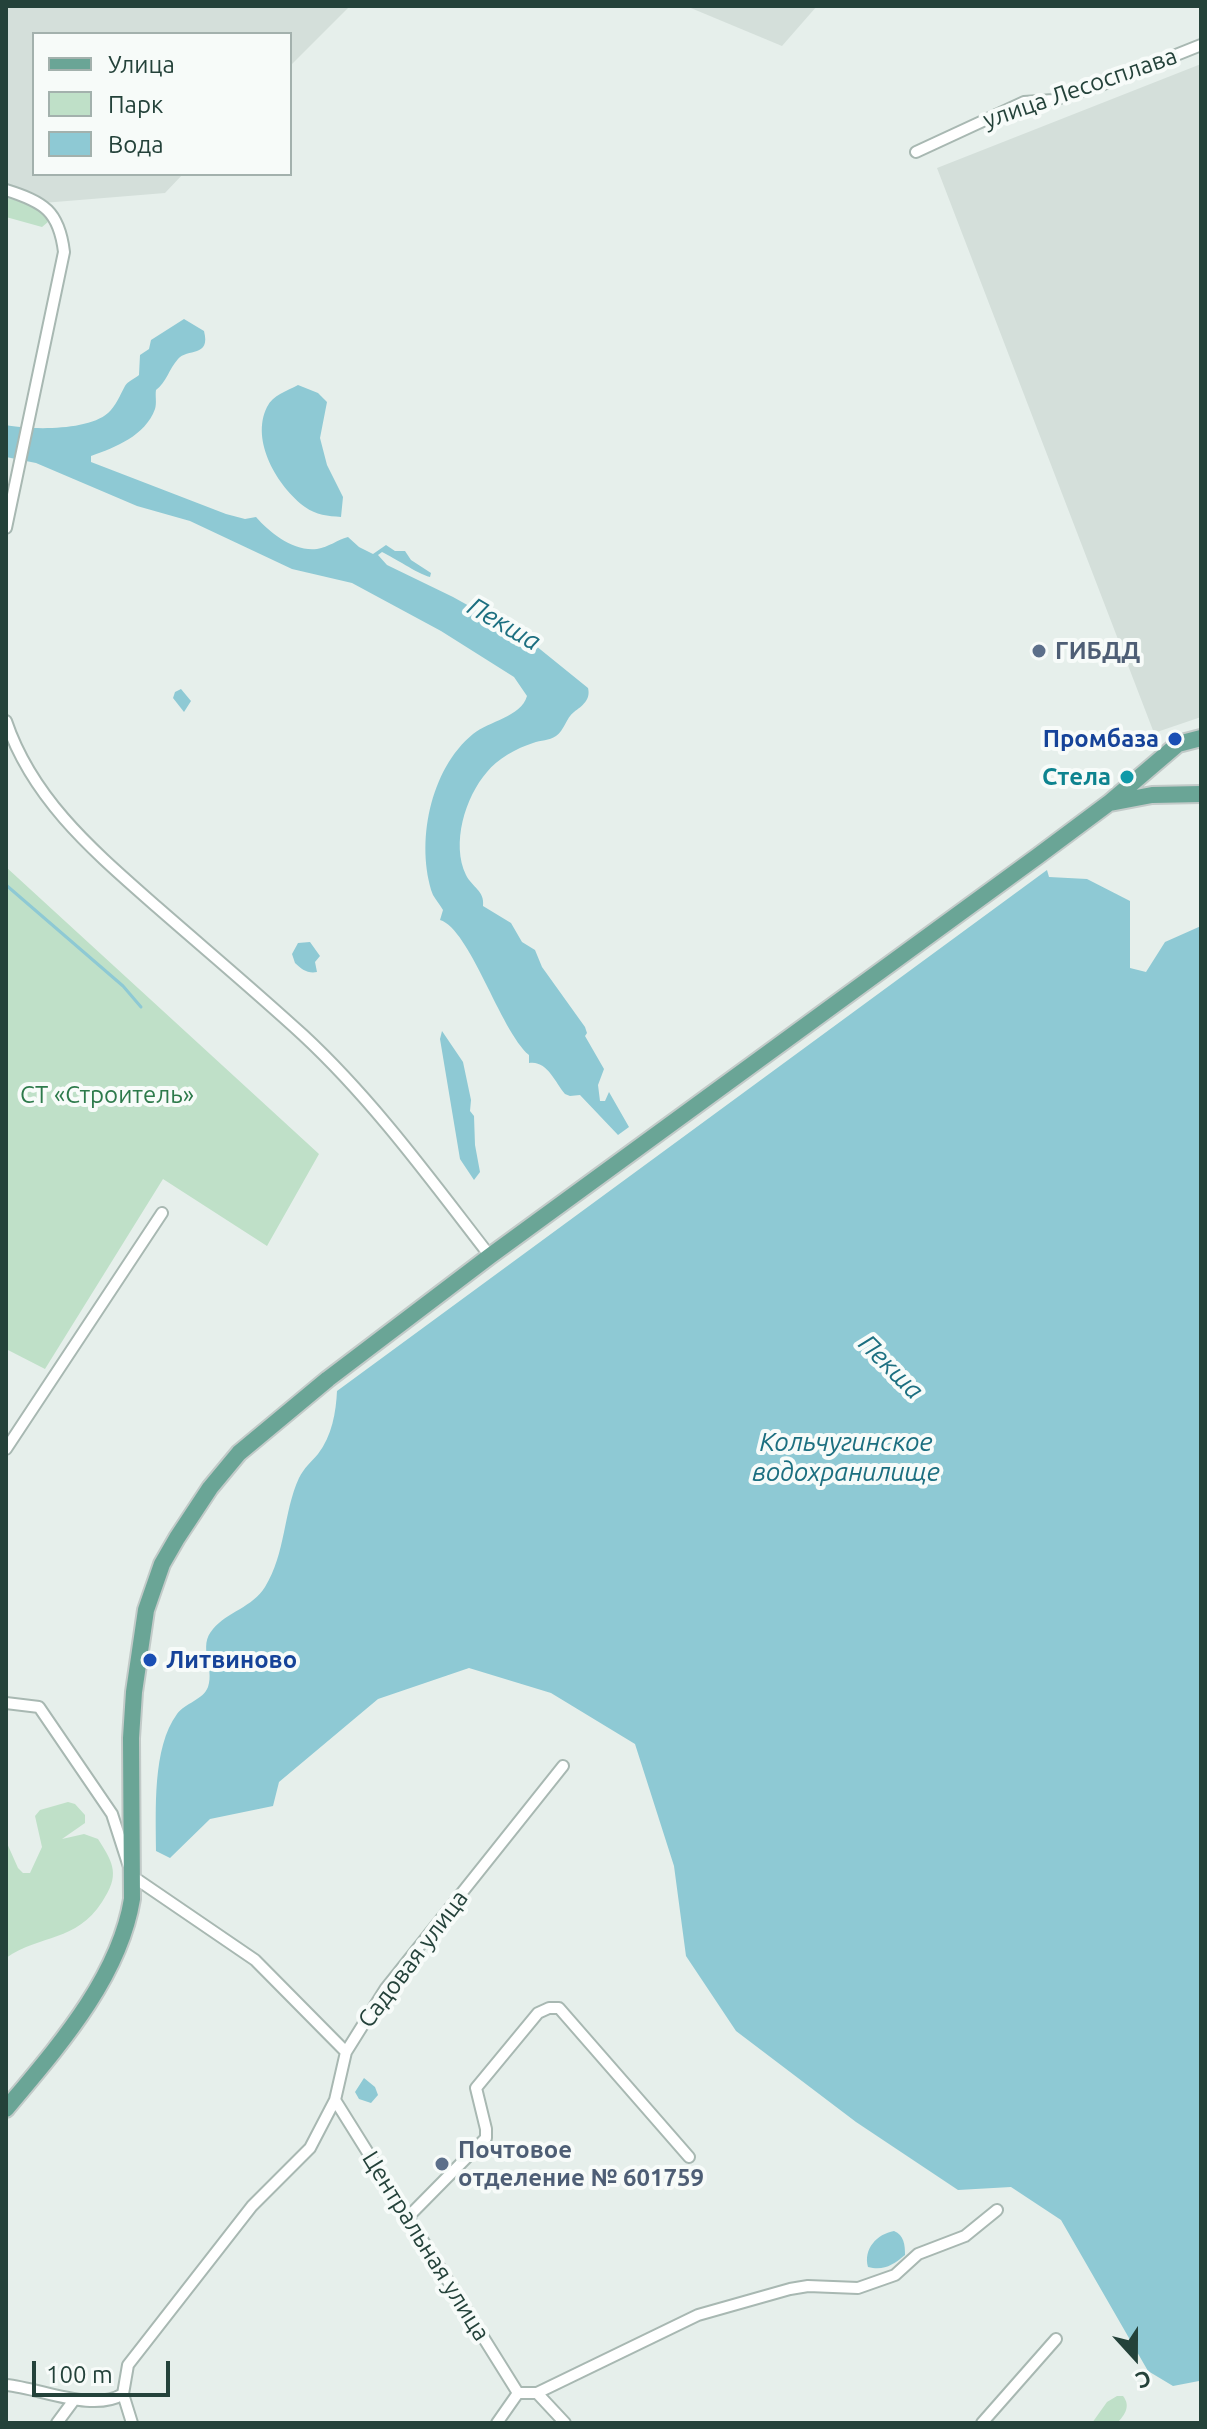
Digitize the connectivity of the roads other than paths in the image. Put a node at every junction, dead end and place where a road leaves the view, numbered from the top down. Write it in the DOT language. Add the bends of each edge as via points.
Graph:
graph roads {
  1 [pos="1201,45"];
  2 [pos="916,152"];
  3 [pos="6,190"];
  4 [pos="6,528"];
  5 [pos="6,721"];
  6 [pos="1201,738"];
  7 [pos="1201,794"];
  8 [pos="1109,803"];
  9 [pos="162,1213"];
  10 [pos="490,1256"];
  11 [pos="6,1449"];
  12 [pos="6,1703"];
  13 [pos="563,1766"];
  14 [pos="132,1876"];
  15 [pos="346,2052"];
  16 [pos="335,2100"];
  17 [pos="6,2109"];
  18 [pos="689,2157"];
  19 [pos="997,2210"];
  20 [pos="408,2217"];
  21 [pos="1056,2339"];
  22 [pos="6,2385"];
  23 [pos="518,2393"];
  24 [pos="537,2393"];
  25 [pos="123,2394"];
  26 [pos="74,2400"];
  27 [pos="57,2423"];
  28 [pos="132,2423"];
  29 [pos="497,2423"];
  30 [pos="565,2423"];
  31 [pos="982,2423"];
  1 -- 2 [label="street, улица Лесосплава" via="1089,89 1024,102"];
  3 -- 4 [label="street" via="28,197 55,217 64,252"];
  5 -- 10 [label="street" via="34,779 85,844 343,1074"];
  6 -- 8 [label="main road" via="1178,744"];
  7 -- 8 [label="main road"];
  8 -- 10 [label="main road"];
  9 -- 11 [label="street"];
  10 -- 14 [label="main road" via="239,1453 192,1513 162,1564 146,1610 134,1692"];
  12 -- 14 [label="street" via="39,1707 112,1814"];
  13 -- 15 [label="street, Садовая улица" via="386,1988"];
  14 -- 15 [label="street" via="255,1960"];
  14 -- 17 [label="main road" via="129,1914 108,1967 52,2053"];
  15 -- 16 [label="street, Садовая улица"];
  16 -- 20 [label="street, Центральная улица"];
  16 -- 25 [label="street, Садовая улица" via="310,2148 252,2206 128,2365"];
  18 -- 20 [label="street" via="559,2008 549,2008 538,2013 476,2088 486,2138"];
  19 -- 24 [label="street" via="965,2236 918,2254 895,2275 858,2288 790,2289 698,2315"];
  20 -- 23 [label="street, Центральная улица"];
  21 -- 31 [label="street"];
  22 -- 26 [label="street"];
  23 -- 24 [label="street"];
  23 -- 29 [label="street"];
  24 -- 30 [label="street"];
  25 -- 26 [label="street" via="111,2402"];
  25 -- 28 [label="street"];
  26 -- 27 [label="street"];
}
